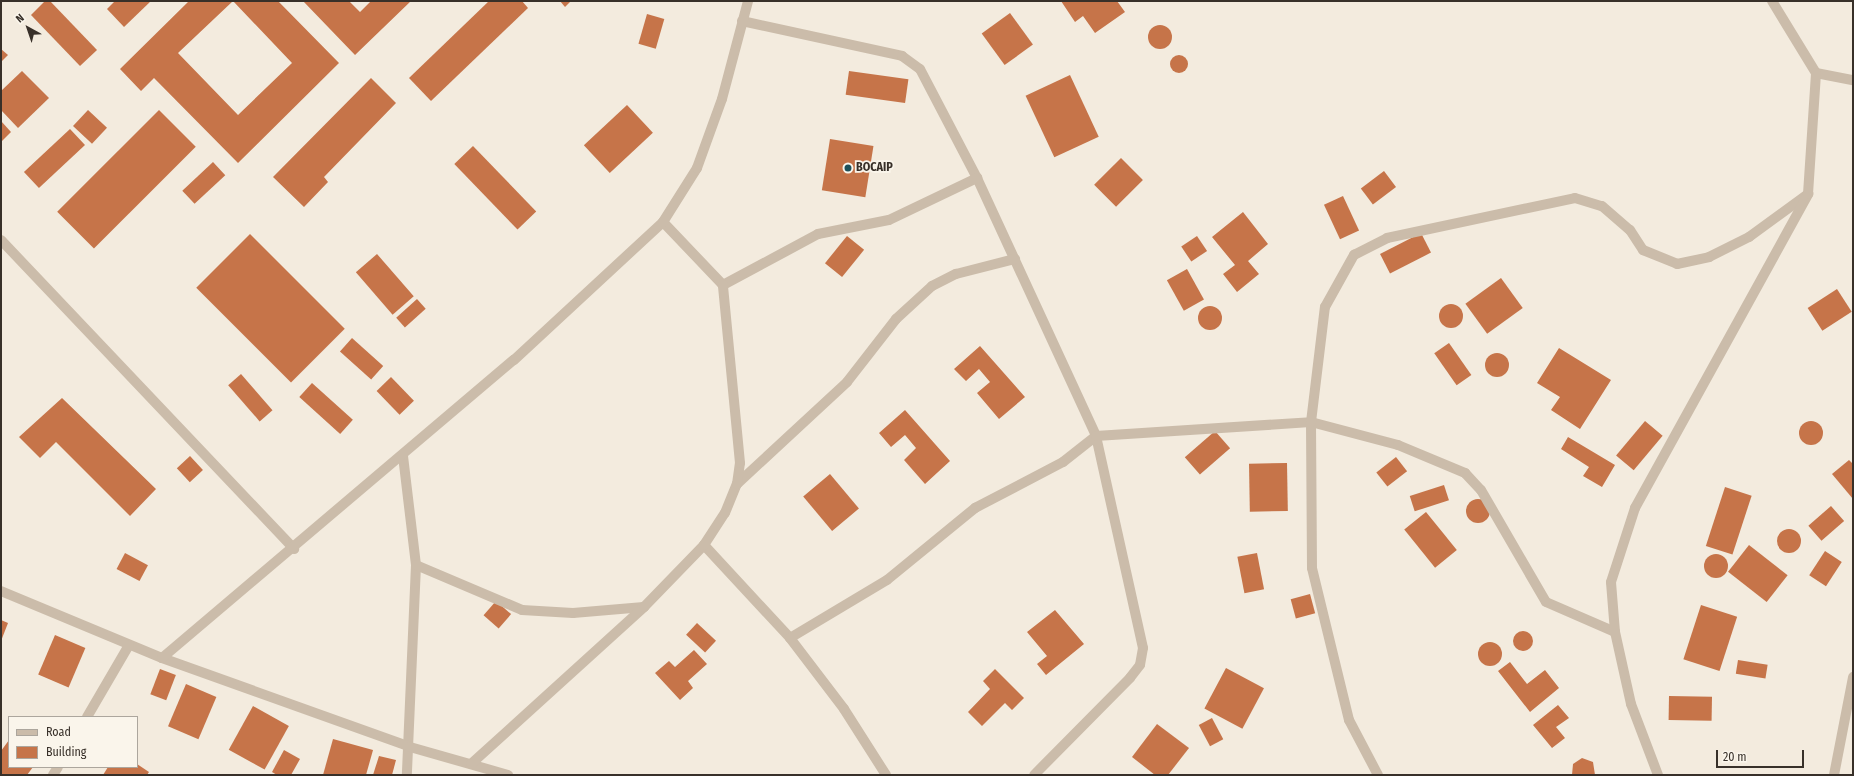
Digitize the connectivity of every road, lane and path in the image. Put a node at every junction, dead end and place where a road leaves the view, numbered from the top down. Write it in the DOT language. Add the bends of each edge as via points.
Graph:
graph roads {
  1 [pos="748,1"];
  2 [pos="1772,1"];
  3 [pos="742,21"];
  4 [pos="1816,73"];
  5 [pos="1853,80"];
  6 [pos="977,178"];
  7 [pos="1808,194"];
  8 [pos="663,222"];
  9 [pos="1,240"];
  10 [pos="1015,259"];
  11 [pos="723,285"];
  12 [pos="1311,422"];
  13 [pos="1096,436"];
  14 [pos="403,456"];
  15 [pos="737,484"];
  16 [pos="704,545"];
  17 [pos="294,549"];
  18 [pos="416,565"];
  19 [pos="1,591"];
  20 [pos="644,607"];
  21 [pos="1615,632"];
  22 [pos="790,638"];
  23 [pos="130,645"];
  24 [pos="162,658"];
  25 [pos="1853,677"];
  26 [pos="88,716"];
  27 [pos="410,747"];
  28 [pos="471,764"];
  29 [pos="407,775"];
  30 [pos="508,775"];
  31 [pos="886,775"];
  32 [pos="1034,775"];
  33 [pos="1378,775"];
  34 [pos="1658,775"];
  35 [pos="1834,775"];
  1 -- 3 [label="street"];
  2 -- 4 [label="street"];
  3 -- 6 [label="street" via="902,56 920,69"];
  3 -- 8 [label="street" via="722,99 697,168"];
  4 -- 5 [label="street"];
  4 -- 7 [label="street"];
  6 -- 10 [label="street"];
  6 -- 11 [label="street" via="889,220 818,234"];
  7 -- 12 [label="street" via="1749,237 1709,256 1677,264 1643,250 1630,230 1602,206 1575,198 1388,238 1354,255 1325,307"];
  7 -- 21 [label="street" via="1634,508 1611,582"];
  8 -- 11 [label="street"];
  8 -- 14 [label="street" via="514,360"];
  9 -- 17 [label="street"];
  10 -- 13 [label="street"];
  10 -- 15 [label="street" via="956,274 932,286 896,319 847,382"];
  11 -- 15 [label="street" via="740,463"];
  12 -- 13 [label="street"];
  12 -- 21 [label="street" via="1398,445 1465,473 1481,490 1546,602"];
  12 -- 33 [label="street" via="1312,568 1349,720"];
  13 -- 22 [label="street" via="1063,462 975,508 887,580"];
  13 -- 32 [label="street" via="1143,648 1140,665"];
  14 -- 17 [label="street"];
  14 -- 18 [label="street"];
  15 -- 16 [label="street"];
  16 -- 20 [label="street"];
  16 -- 22 [label="street"];
  17 -- 24 [label="street"];
  18 -- 20 [label="street" via="522,610 565,613"];
  18 -- 27 [label="street"];
  19 -- 23 [label="street"];
  20 -- 28 [label="street"];
  21 -- 34 [label="street" via="1631,704"];
  22 -- 31 [label="street" via="844,709"];
  23 -- 24 [label="street"];
  23 -- 26 [label="street"];
  24 -- 27 [label="street"];
  25 -- 35 [label="street"];
  27 -- 28 [label="street"];
  27 -- 29 [label="street"];
  28 -- 30 [label="street"];
}
